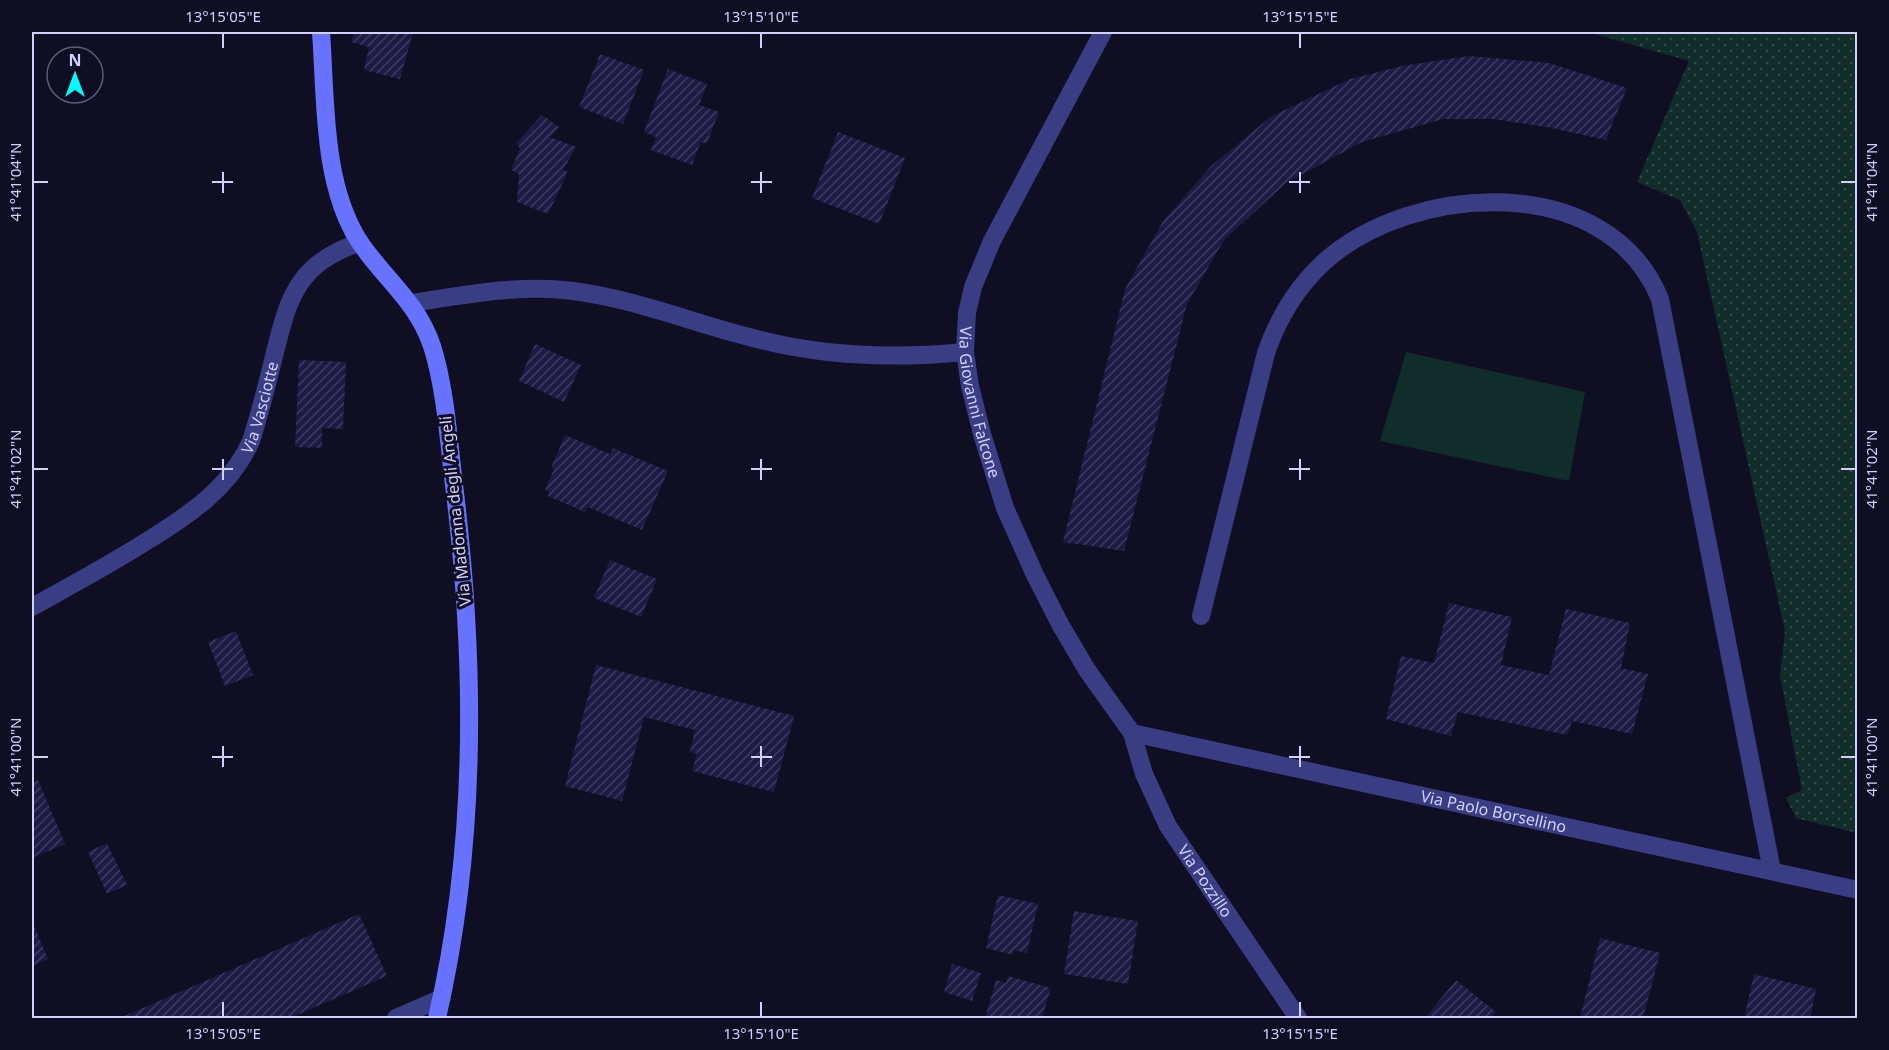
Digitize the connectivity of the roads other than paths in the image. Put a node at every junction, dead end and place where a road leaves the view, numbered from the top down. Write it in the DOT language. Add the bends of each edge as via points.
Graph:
graph roads {
  1 [pos="321,32"];
  2 [pos="1103,32"];
  3 [pos="360,242"];
  4 [pos="411,303"];
  5 [pos="965,352"];
  6 [pos="32,607"];
  7 [pos="1201,616"];
  8 [pos="1132,733"];
  9 [pos="1772,871"];
  10 [pos="1857,890"];
  11 [pos="441,998"];
  12 [pos="396,1018"];
  13 [pos="437,1018"];
  14 [pos="1298,1018"];
  1 -- 3 [label="street, Via Madonna degli Angeli" via="334,175 346,216"];
  2 -- 5 [label="street, Via Giovanni Falcone" via="984,257 967,313"];
  3 -- 4 [label="street, Via Madonna degli Angeli"];
  3 -- 6 [label="street, Via Vasciotte" via="321,262 292,296 251,441 219,488 171,526"];
  4 -- 5 [label="street" via="504,289 571,290 813,351 891,356"];
  4 -- 11 [label="street, Via Madonna degli Angeli" via="432,347 441,389 470,656 464,850"];
  5 -- 8 [label="street, Via Giovanni Falcone" via="982,434 1015,530 1060,624"];
  7 -- 9 [label="street" via="1266,353 1291,301 1324,262 1379,227 1429,209 1465,203 1544,207 1590,224 1614,237 1639,261 1660,299"];
  8 -- 9 [label="street, Via Paolo Borsellino"];
  8 -- 14 [label="street, Via Pozzillo" via="1146,780 1168,826"];
  9 -- 10 [label="street, Via Paolo Borsellino"];
  11 -- 12 [label="street"];
  11 -- 13 [label="street, Via Madonna degli Angeli"];
}
